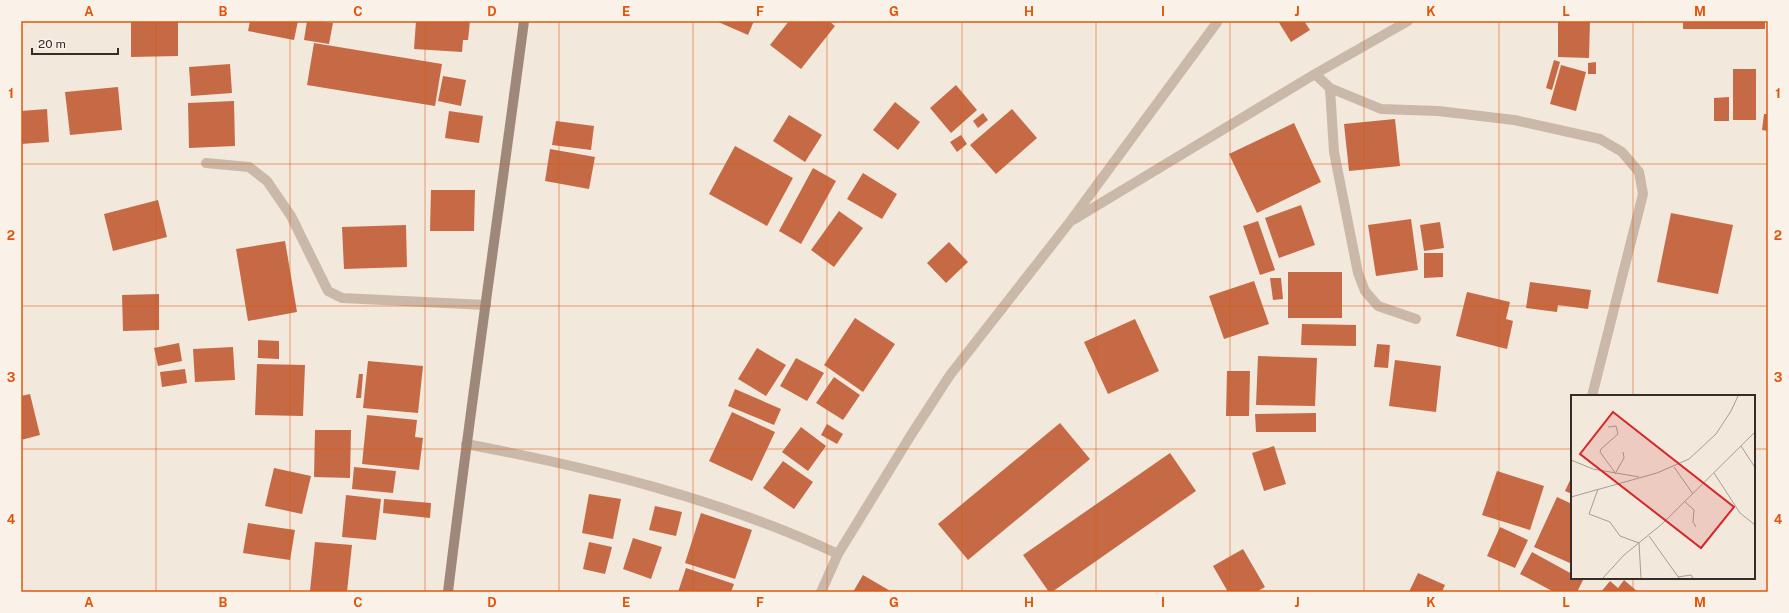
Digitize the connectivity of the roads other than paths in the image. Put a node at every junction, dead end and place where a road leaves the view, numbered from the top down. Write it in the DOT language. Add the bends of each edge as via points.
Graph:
graph roads {
  1 [pos="524,21"];
  2 [pos="1218,21"];
  3 [pos="1408,21"];
  4 [pos="1315,74"];
  5 [pos="1330,88"];
  6 [pos="206,163"];
  7 [pos="1070,223"];
  8 [pos="486,305"];
  9 [pos="1416,319"];
  10 [pos="1592,395"];
  11 [pos="466,444"];
  12 [pos="838,554"];
  13 [pos="448,592"];
  14 [pos="821,592"];
  1 -- 8 [label="street"];
  2 -- 7 [label="street"];
  3 -- 4 [label="street"];
  4 -- 5 [label="street"];
  4 -- 7 [label="street"];
  5 -- 9 [label="street" via="1334,152 1358,273 1365,291 1378,306"];
  5 -- 10 [label="street" via="1381,109 1438,111 1514,120 1600,139 1622,152 1639,172 1643,194"];
  6 -- 8 [label="street" via="249,167 267,181 291,216 328,290 342,298"];
  7 -- 12 [label="street" via="950,376 910,435"];
  8 -- 11 [label="street"];
  11 -- 12 [label="street" via="543,458 642,482 799,536"];
  11 -- 13 [label="street"];
  12 -- 14 [label="street"];
}
